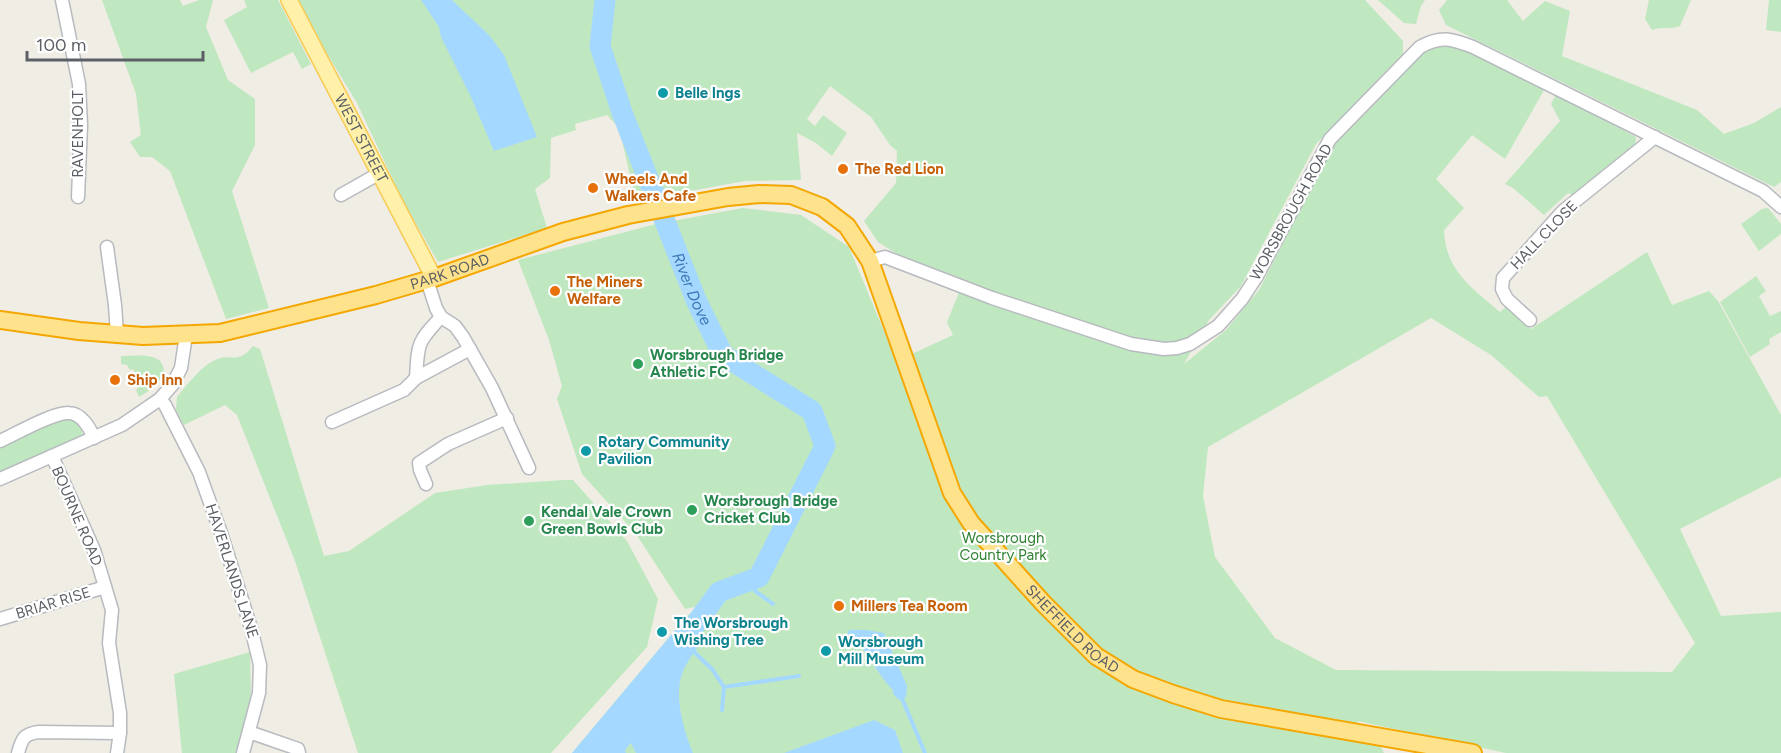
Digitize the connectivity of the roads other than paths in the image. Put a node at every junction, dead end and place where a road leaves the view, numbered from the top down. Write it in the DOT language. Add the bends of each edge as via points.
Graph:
graph roads {
  1 [pos="62,0"];
  2 [pos="289,0"];
  3 [pos="1654,137"];
  4 [pos="380,173"];
  5 [pos="341,195"];
  6 [pos="78,197"];
  7 [pos="1781,207"];
  8 [pos="107,247"];
  9 [pos="870,261"];
  10 [pos="430,279"];
  11 [pos="441,317"];
  12 [pos="0,320"];
  13 [pos="1530,320"];
  14 [pos="117,334"];
  15 [pos="186,335"];
  16 [pos="470,350"];
  17 [pos="416,378"];
  18 [pos="160,399"];
  19 [pos="507,418"];
  20 [pos="332,422"];
  21 [pos="94,438"];
  22 [pos="0,441"];
  23 [pos="52,456"];
  24 [pos="529,468"];
  25 [pos="0,479"];
  26 [pos="426,484"];
  27 [pos="105,587"];
  28 [pos="0,619"];
  29 [pos="249,732"];
  30 [pos="120,733"];
  31 [pos="18,753"];
  32 [pos="117,753"];
  33 [pos="243,753"];
  34 [pos="299,753"];
  35 [pos="1473,753"];
  1 -- 6 [label="street, RAVENHOLT" via="79,84"];
  2 -- 4 [label="main road, WEST STREET"];
  3 -- 7 [label="street, WORSBROUGH ROAD" via="1763,191"];
  3 -- 9 [label="street, WORSBROUGH ROAD" via="1473,47 1453,40 1431,42 1420,47 1330,139 1257,276 1229,315 1203,337 1177,348 1131,344 885,257"];
  3 -- 13 [label="street, HALL CLOSE" via="1563,211 1503,278 1502,289 1507,299"];
  4 -- 5 [label="street"];
  4 -- 10 [label="main road, WEST STREET"];
  8 -- 14 [label="street"];
  9 -- 10 [label="highway, PARK ROAD" via="847,226 822,207 791,195 759,194 628,215 563,232"];
  9 -- 35 [label="highway, SHEFFIELD ROAD" via="952,493 994,550 1096,656 1133,679 1221,709"];
  10 -- 11 [label="street"];
  10 -- 15 [label="highway, PARK ROAD" via="220,333"];
  11 -- 16 [label="street" via="455,326"];
  11 -- 17 [label="street" via="421,340"];
  12 -- 14 [label="highway, PARK ROAD"];
  14 -- 15 [label="highway, PARK ROAD"];
  15 -- 18 [label="street" via="181,368"];
  16 -- 17 [label="street"];
  16 -- 19 [label="street"];
  17 -- 20 [label="street" via="404,390"];
  18 -- 21 [label="street"];
  18 -- 29 [label="street, HAVERLANDS LANE" via="199,472 251,628 260,664 259,693"];
  19 -- 24 [label="street"];
  19 -- 26 [label="street" via="448,444 418,463"];
  21 -- 22 [label="street" via="81,417 70,412 54,415"];
  21 -- 23 [label="street"];
  23 -- 25 [label="street"];
  23 -- 27 [label="street, BOURNE ROAD" via="94,550"];
  27 -- 28 [label="street, BRIAR RISE"];
  27 -- 30 [label="street, BOURNE ROAD" via="112,610 108,644"];
  29 -- 33 [label="street, HAVERLANDS LANE"];
  29 -- 34 [label="street" via="298,749"];
  30 -- 31 [label="street" via="28,734"];
  30 -- 32 [label="street, BOURNE ROAD"];
}
